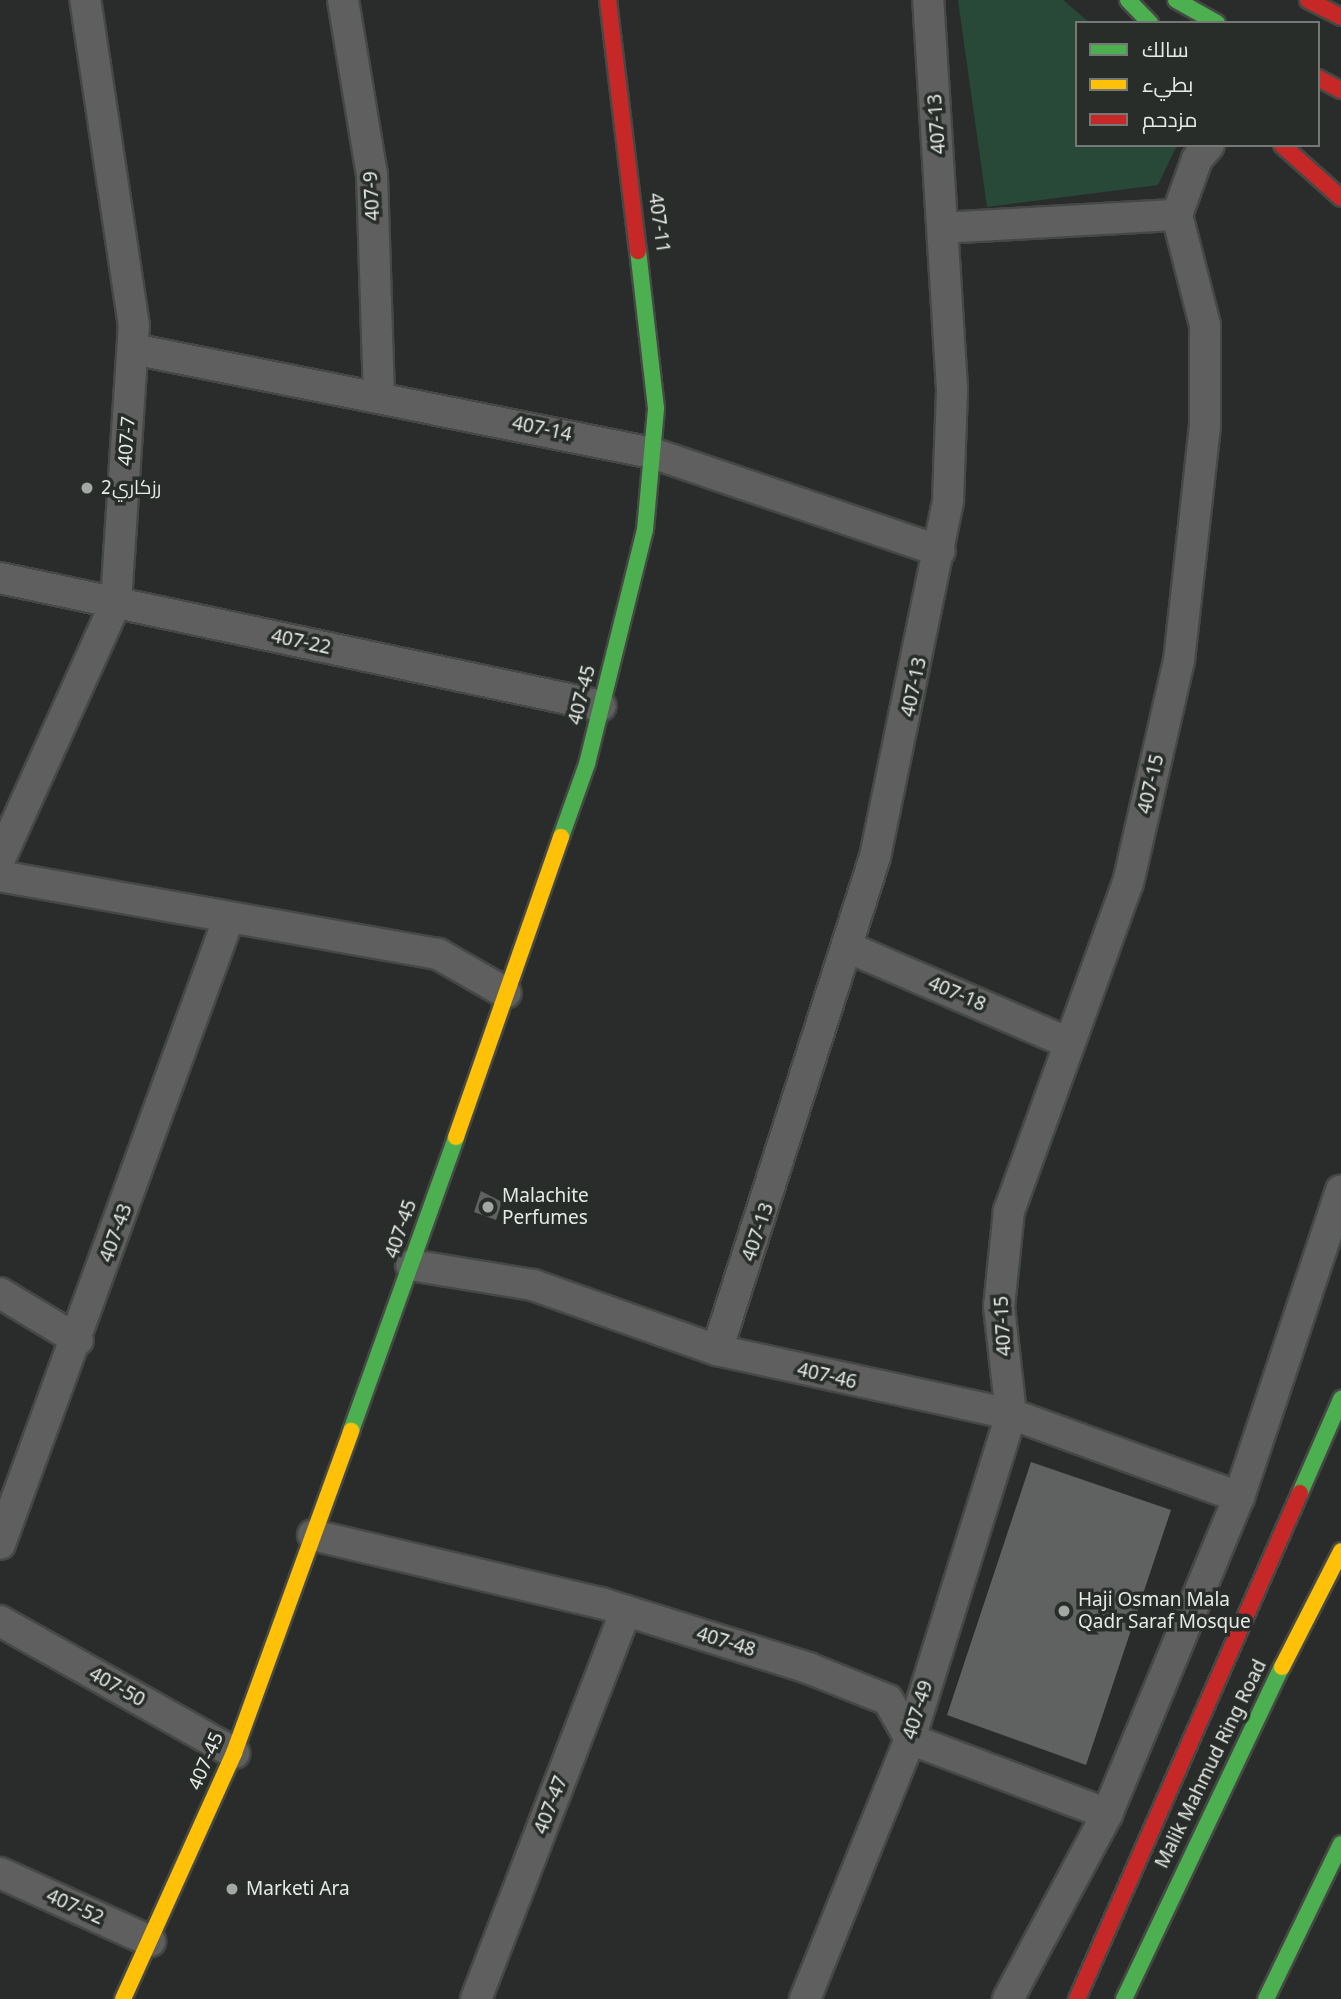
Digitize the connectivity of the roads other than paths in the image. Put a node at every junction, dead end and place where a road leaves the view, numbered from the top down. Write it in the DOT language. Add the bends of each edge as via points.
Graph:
graph roads {
  1 [pos="85,0"];
  2 [pos="343,0"];
  3 [pos="608,0"];
  4 [pos="928,0"];
  5 [pos="1128,0"];
  6 [pos="1176,0"];
  7 [pos="1308,0"];
  8 [pos="1341,16"];
  9 [pos="1148,21"];
  10 [pos="1213,21"];
  11 [pos="1320,79"];
  12 [pos="1341,90"];
  13 [pos="1207,147"];
  14 [pos="1284,147"];
  15 [pos="1341,198"];
  16 [pos="1177,215"];
  17 [pos="943,228"];
  18 [pos="133,349"];
  19 [pos="379,395"];
  20 [pos="652,453"];
  21 [pos="940,551"];
  22 [pos="0,578"];
  23 [pos="117,602"];
  24 [pos="601,706"];
  25 [pos="0,859"];
  26 [pos="0,876"];
  27 [pos="228,920"];
  28 [pos="847,947"];
  29 [pos="506,993"];
  30 [pos="1068,1041"];
  31 [pos="1341,1191"];
  32 [pos="411,1265"];
  33 [pos="0,1293"];
  34 [pos="78,1340"];
  35 [pos="717,1350"];
  36 [pos="1341,1399"];
  37 [pos="1011,1414"];
  38 [pos="1239,1497"];
  39 [pos="1341,1527"];
  40 [pos="313,1535"];
  41 [pos="0,1544"];
  42 [pos="1341,1551"];
  43 [pos="1326,1581"];
  44 [pos="626,1611"];
  45 [pos="0,1621"];
  46 [pos="910,1739"];
  47 [pos="234,1752"];
  48 [pos="1107,1814"];
  49 [pos="1341,1844"];
  50 [pos="0,1873"];
  51 [pos="150,1941"];
  52 [pos="122,1999"];
  53 [pos="476,1999"];
  54 [pos="805,1999"];
  55 [pos="1008,1999"];
  56 [pos="1077,1999"];
  57 [pos="1124,1999"];
  58 [pos="1266,1999"];
  1 -- 18 [label="street, 407-7"];
  2 -- 19 [label="street, 407-9" via="372,174"];
  3 -- 20 [label="main road, 407-11" via="644,270 656,408"];
  4 -- 17 [label="street, 407-13"];
  5 -- 9 [label="main road"];
  6 -- 10 [label="main road"];
  7 -- 8 [label="main road"];
  11 -- 12 [label="main road"];
  13 -- 16 [label="street" via="1196,159"];
  14 -- 15 [label="main road"];
  16 -- 17 [label="street"];
  16 -- 30 [label="street, 407-15" via="1205,325 1205,425 1179,661 1128,883"];
  17 -- 21 [label="street, 407-13" via="952,389"];
  18 -- 19 [label="street, 407-14"];
  18 -- 23 [label="street, 407-7"];
  19 -- 20 [label="street, 407-14"];
  20 -- 21 [label="street, 407-14"];
  20 -- 24 [label="main road, 407-45" via="645,530"];
  21 -- 28 [label="street, 407-13" via="878,844"];
  22 -- 23 [label="street, 407-22"];
  23 -- 24 [label="street, 407-22"];
  23 -- 25 [label="street, 407-7"];
  24 -- 29 [label="main road, 407-45"];
  26 -- 27 [label="street"];
  27 -- 29 [label="street" via="438,954"];
  27 -- 34 [label="street, 407-43"];
  28 -- 30 [label="street, 407-18"];
  28 -- 35 [label="street, 407-13"];
  29 -- 32 [label="main road, 407-45"];
  30 -- 37 [label="street, 407-15" via="1009,1212 999,1307"];
  31 -- 38 [label="street"];
  32 -- 35 [label="street, 407-46" via="533,1285"];
  32 -- 40 [label="main road, 407-45"];
  33 -- 34 [label="street"];
  34 -- 41 [label="street, 407-43"];
  35 -- 37 [label="street, 407-46"];
  36 -- 56 [label="main road"];
  37 -- 38 [label="street, 407-46"];
  37 -- 46 [label="street, 407-49"];
  38 -- 48 [label="street"];
  39 -- 43 [label="main road"];
  40 -- 44 [label="street, 407-48"];
  40 -- 47 [label="main road, 407-45"];
  42 -- 43 [label="main road, Malik Mahmud Ring Road"];
  43 -- 57 [label="main road, Malik Mahmud Ring Road" via="1197,1835"];
  44 -- 46 [label="street, 407-48" via="808,1668 888,1700"];
  44 -- 53 [label="street, 407-47"];
  45 -- 47 [label="street, 407-50"];
  46 -- 48 [label="street"];
  46 -- 54 [label="street, 407-49"];
  47 -- 51 [label="main road, 407-45"];
  48 -- 55 [label="street"];
  49 -- 58 [label="main road"];
  50 -- 51 [label="street, 407-52"];
  51 -- 52 [label="main road, 407-45"];
}
